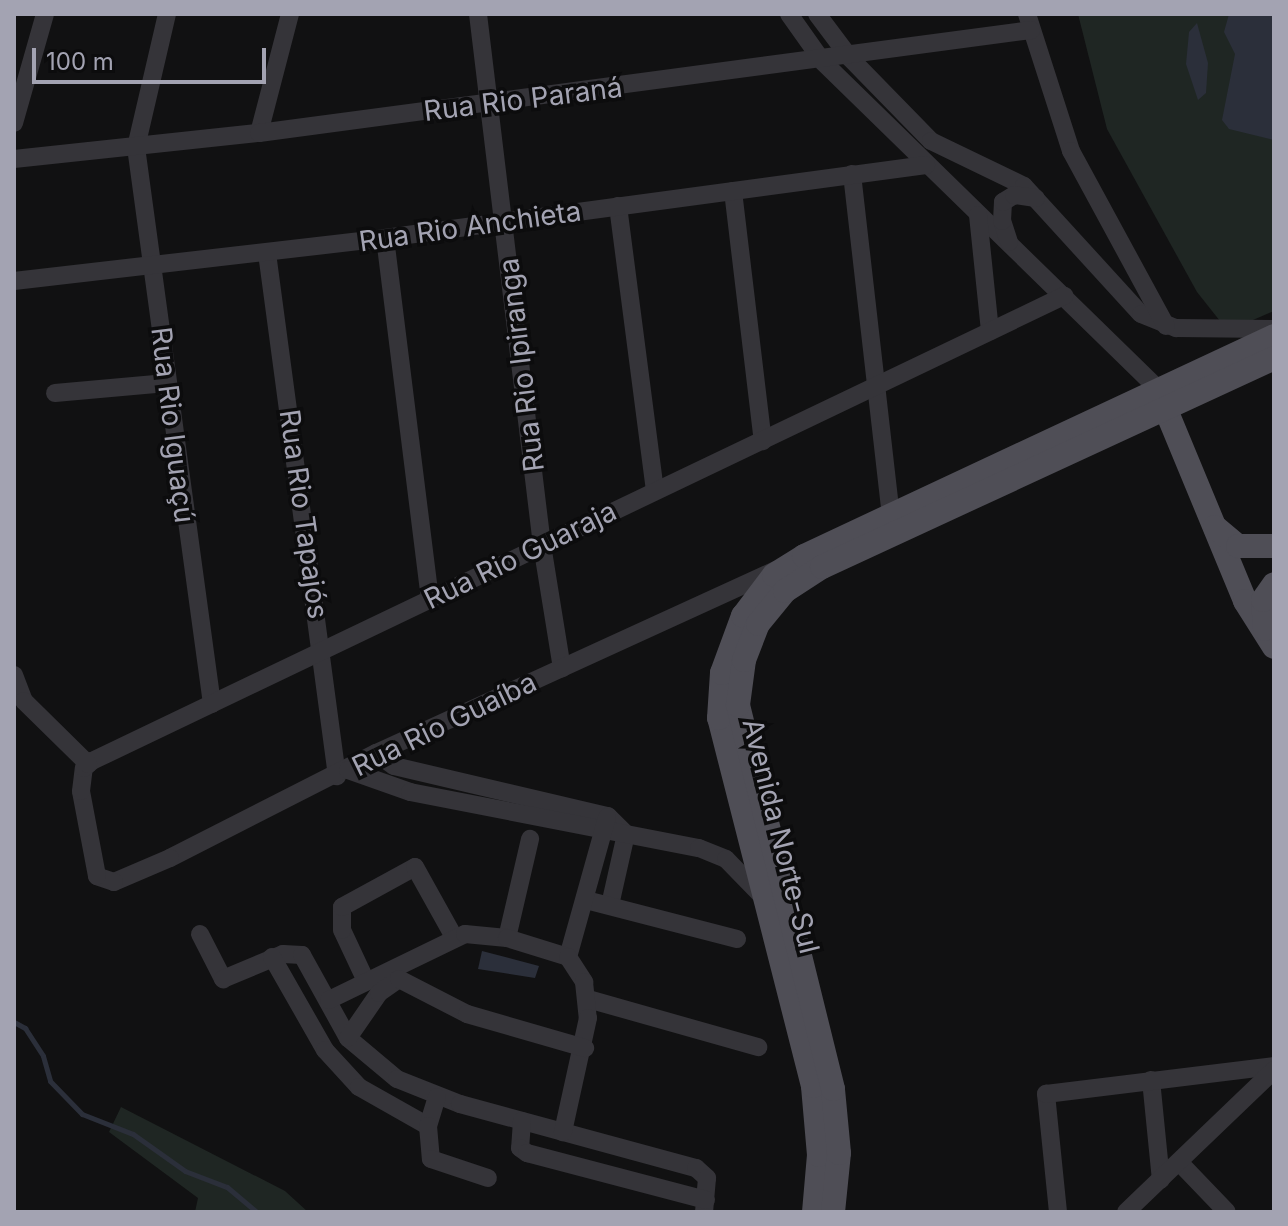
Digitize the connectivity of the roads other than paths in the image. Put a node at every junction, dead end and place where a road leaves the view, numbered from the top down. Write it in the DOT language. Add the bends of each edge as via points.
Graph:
graph roads {
  1 [pos="45,14"];
  2 [pos="167,14"];
  3 [pos="290,14"];
  4 [pos="478,14"];
  5 [pos="789,14"];
  6 [pos="817,14"];
  7 [pos="1029,22"];
  8 [pos="850,58"];
  9 [pos="823,62"];
  10 [pos="489,102"];
  11 [pos="14,123"];
  12 [pos="259,133"];
  13 [pos="136,147"];
  14 [pos="14,159"];
  15 [pos="926,165"];
  16 [pos="852,174"];
  17 [pos="733,191"];
  18 [pos="1036,198"];
  19 [pos="618,206"];
  20 [pos="978,215"];
  21 [pos="503,220"];
  22 [pos="385,238"];
  23 [pos="1009,243"];
  24 [pos="267,253"];
  25 [pos="153,266"];
  26 [pos="14,281"];
  27 [pos="1064,296"];
  28 [pos="1274,319"];
  29 [pos="1166,326"];
  30 [pos="1262,329"];
  31 [pos="990,331"];
  32 [pos="1274,336"];
  33 [pos="1274,358"];
  34 [pos="167,383"];
  35 [pos="878,389"];
  36 [pos="55,393"];
  37 [pos="1161,397"];
  38 [pos="763,441"];
  39 [pos="655,490"];
  40 [pos="891,514"];
  41 [pos="1213,526"];
  42 [pos="542,545"];
  43 [pos="1274,546"];
  44 [pos="786,566"];
  45 [pos="1274,584"];
  46 [pos="430,598"];
  47 [pos="1271,643"];
  48 [pos="323,651"];
  49 [pos="562,668"];
  50 [pos="14,675"];
  51 [pos="212,704"];
  52 [pos="400,744"];
  53 [pos="376,753"];
  54 [pos="88,764"];
  55 [pos="394,766"];
  56 [pos="343,773"];
  57 [pos="384,786"];
  58 [pos="606,822"];
  59 [pos="626,834"];
  60 [pos="530,839"];
  61 [pos="586,900"];
  62 [pos="765,901"];
  63 [pos="610,905"];
  64 [pos="200,934"];
  65 [pos="454,937"];
  66 [pos="507,938"];
  67 [pos="737,939"];
  68 [pos="272,957"];
  69 [pos="568,957"];
  70 [pos="365,979"];
  71 [pos="588,999"];
  72 [pos="329,1000"];
  73 [pos="348,1038"];
  74 [pos="758,1047"];
  75 [pos="585,1048"];
  76 [pos="1271,1077"];
  77 [pos="1151,1080"];
  78 [pos="437,1097"];
  79 [pos="522,1121"];
  80 [pos="428,1126"];
  81 [pos="563,1132"];
  82 [pos="1179,1162"];
  83 [pos="488,1178"];
  84 [pos="1161,1180"];
  85 [pos="705,1206"];
  86 [pos="814,1212"];
  87 [pos="833,1212"];
  88 [pos="1058,1212"];
  89 [pos="1126,1212"];
  90 [pos="1227,1212"];
  1 -- 11 [label="street"];
  2 -- 13 [label="street"];
  3 -- 12 [label="street"];
  4 -- 10 [label="street, Rua Rio Ipiranga"];
  5 -- 9 [label="street"];
  6 -- 8 [label="street"];
  7 -- 8 [label="street, Rua Rio Paraná"];
  7 -- 29 [label="street" via="1066,139"];
  8 -- 9 [label="street, Rua Rio Paraná"];
  8 -- 18 [label="street" via="931,141 1012,179"];
  9 -- 10 [label="street, Rua Rio Paraná"];
  9 -- 15 [label="street"];
  10 -- 12 [label="street, Rua Rio Paraná"];
  10 -- 21 [label="street, Rua Rio Ipiranga"];
  12 -- 13 [label="street, Rua Rio Paraná"];
  13 -- 14 [label="street, Rua Rio Paraná"];
  13 -- 25 [label="street, Rua Rio Iguaçú"];
  15 -- 16 [label="street, Rua Rio Anchieta"];
  15 -- 20 [label="street"];
  16 -- 17 [label="street, Rua Rio Anchieta"];
  16 -- 35 [label="street"];
  17 -- 19 [label="street, Rua Rio Anchieta"];
  17 -- 38 [label="street"];
  18 -- 23 [label="street" via="1014,195 1003,202"];
  18 -- 29 [label="street" via="1119,297"];
  19 -- 21 [label="street, Rua Rio Anchieta"];
  19 -- 39 [label="street"];
  20 -- 23 [label="street"];
  20 -- 31 [label="street"];
  21 -- 22 [label="street, Rua Rio Anchieta"];
  21 -- 42 [label="street, Rua Rio Ipiranga"];
  22 -- 24 [label="street, Rua Rio Anchieta"];
  22 -- 46 [label="street"];
  23 -- 27 [label="street"];
  24 -- 25 [label="street, Rua Rio Anchieta"];
  24 -- 48 [label="street, Rua Rio Tapajós"];
  25 -- 26 [label="street, Rua Rio Anchieta"];
  25 -- 34 [label="street, Rua Rio Iguaçú"];
  27 -- 31 [label="street, Rua Rio Guaraja"];
  27 -- 37 [label="street"];
  28 -- 30 [label="main road"];
  29 -- 30 [label="street"];
  31 -- 35 [label="street, Rua Rio Guaraja"];
  32 -- 37 [label="main road"];
  33 -- 37 [label="main road"];
  34 -- 36 [label="street"];
  34 -- 51 [label="street, Rua Rio Iguaçú"];
  35 -- 38 [label="street, Rua Rio Guaraja"];
  35 -- 40 [label="street"];
  37 -- 40 [label="main road, Avenida Norte-Sul"];
  37 -- 41 [label="main road"];
  37 -- 87 [label="main road, Avenida Norte-Sul" via="822,567 772,605 749,643 740,680 742,733 833,1089 839,1153"];
  38 -- 39 [label="street, Rua Rio Guaraja"];
  39 -- 42 [label="street, Rua Rio Guaraja"];
  40 -- 44 [label="main road, Avenida Norte-Sul"];
  41 -- 43 [label="main road" via="1238,546"];
  41 -- 47 [label="main road"];
  42 -- 46 [label="street, Rua Rio Guaraja"];
  42 -- 49 [label="street, Rua Rio Ipiranga"];
  44 -- 49 [label="street, Rua Rio Guaíba"];
  44 -- 62 [label="main road, Avenida Norte-Sul" via="743,616 728,652 719,696 722,744"];
  45 -- 47 [label="main road" via="1262,607"];
  46 -- 48 [label="street, Rua Rio Guaraja"];
  48 -- 51 [label="street, Rua Rio Guaraja"];
  48 -- 56 [label="street, Rua Rio Tapajós"];
  49 -- 52 [label="street, Rua Rio Guaíba"];
  50 -- 54 [label="street" via="24,701"];
  51 -- 54 [label="street, Rua Rio Guaraja"];
  52 -- 53 [label="street, Rua Rio Guaíba"];
  52 -- 55 [label="street"];
  53 -- 55 [label="street"];
  53 -- 56 [label="street, Rua Rio Guaíba"];
  54 -- 56 [label="street, Rua Rio Guaíba" via="81,791 94,869 103,882 170,858"];
  55 -- 57 [label="street"];
  55 -- 58 [label="street"];
  56 -- 57 [label="street"];
  57 -- 58 [label="street"];
  58 -- 59 [label="street"];
  58 -- 61 [label="street"];
  59 -- 62 [label="street" via="713,853 738,869"];
  59 -- 63 [label="street"];
  60 -- 66 [label="street"];
  61 -- 63 [label="street"];
  61 -- 69 [label="street"];
  62 -- 86 [label="main road, Avenida Norte-Sul" via="816,1106"];
  63 -- 67 [label="street"];
  64 -- 68 [label="street" via="223,979"];
  65 -- 66 [label="street"];
  65 -- 70 [label="street"];
  65 -- 70 [label="street" via="415,867 342,907 342,930"];
  66 -- 69 [label="street"];
  68 -- 72 [label="street" via="302,955"];
  68 -- 80 [label="street" via="325,1050 359,1087"];
  69 -- 71 [label="street"];
  70 -- 72 [label="street"];
  71 -- 74 [label="street"];
  71 -- 75 [label="street"];
  72 -- 73 [label="street"];
  73 -- 75 [label="street" via="379,993 399,979 467,1014"];
  73 -- 78 [label="street" via="383,1071"];
  75 -- 81 [label="street"];
  76 -- 77 [label="street"];
  76 -- 82 [label="street"];
  77 -- 84 [label="street"];
  77 -- 88 [label="street" via="1046,1094"];
  78 -- 79 [label="street"];
  78 -- 80 [label="street"];
  79 -- 81 [label="street"];
  79 -- 85 [label="street" via="520,1148 527,1153"];
  80 -- 83 [label="street" via="431,1159"];
  81 -- 85 [label="street" via="696,1168 707,1178"];
  82 -- 84 [label="street"];
  82 -- 90 [label="street"];
  84 -- 89 [label="street"];
}
